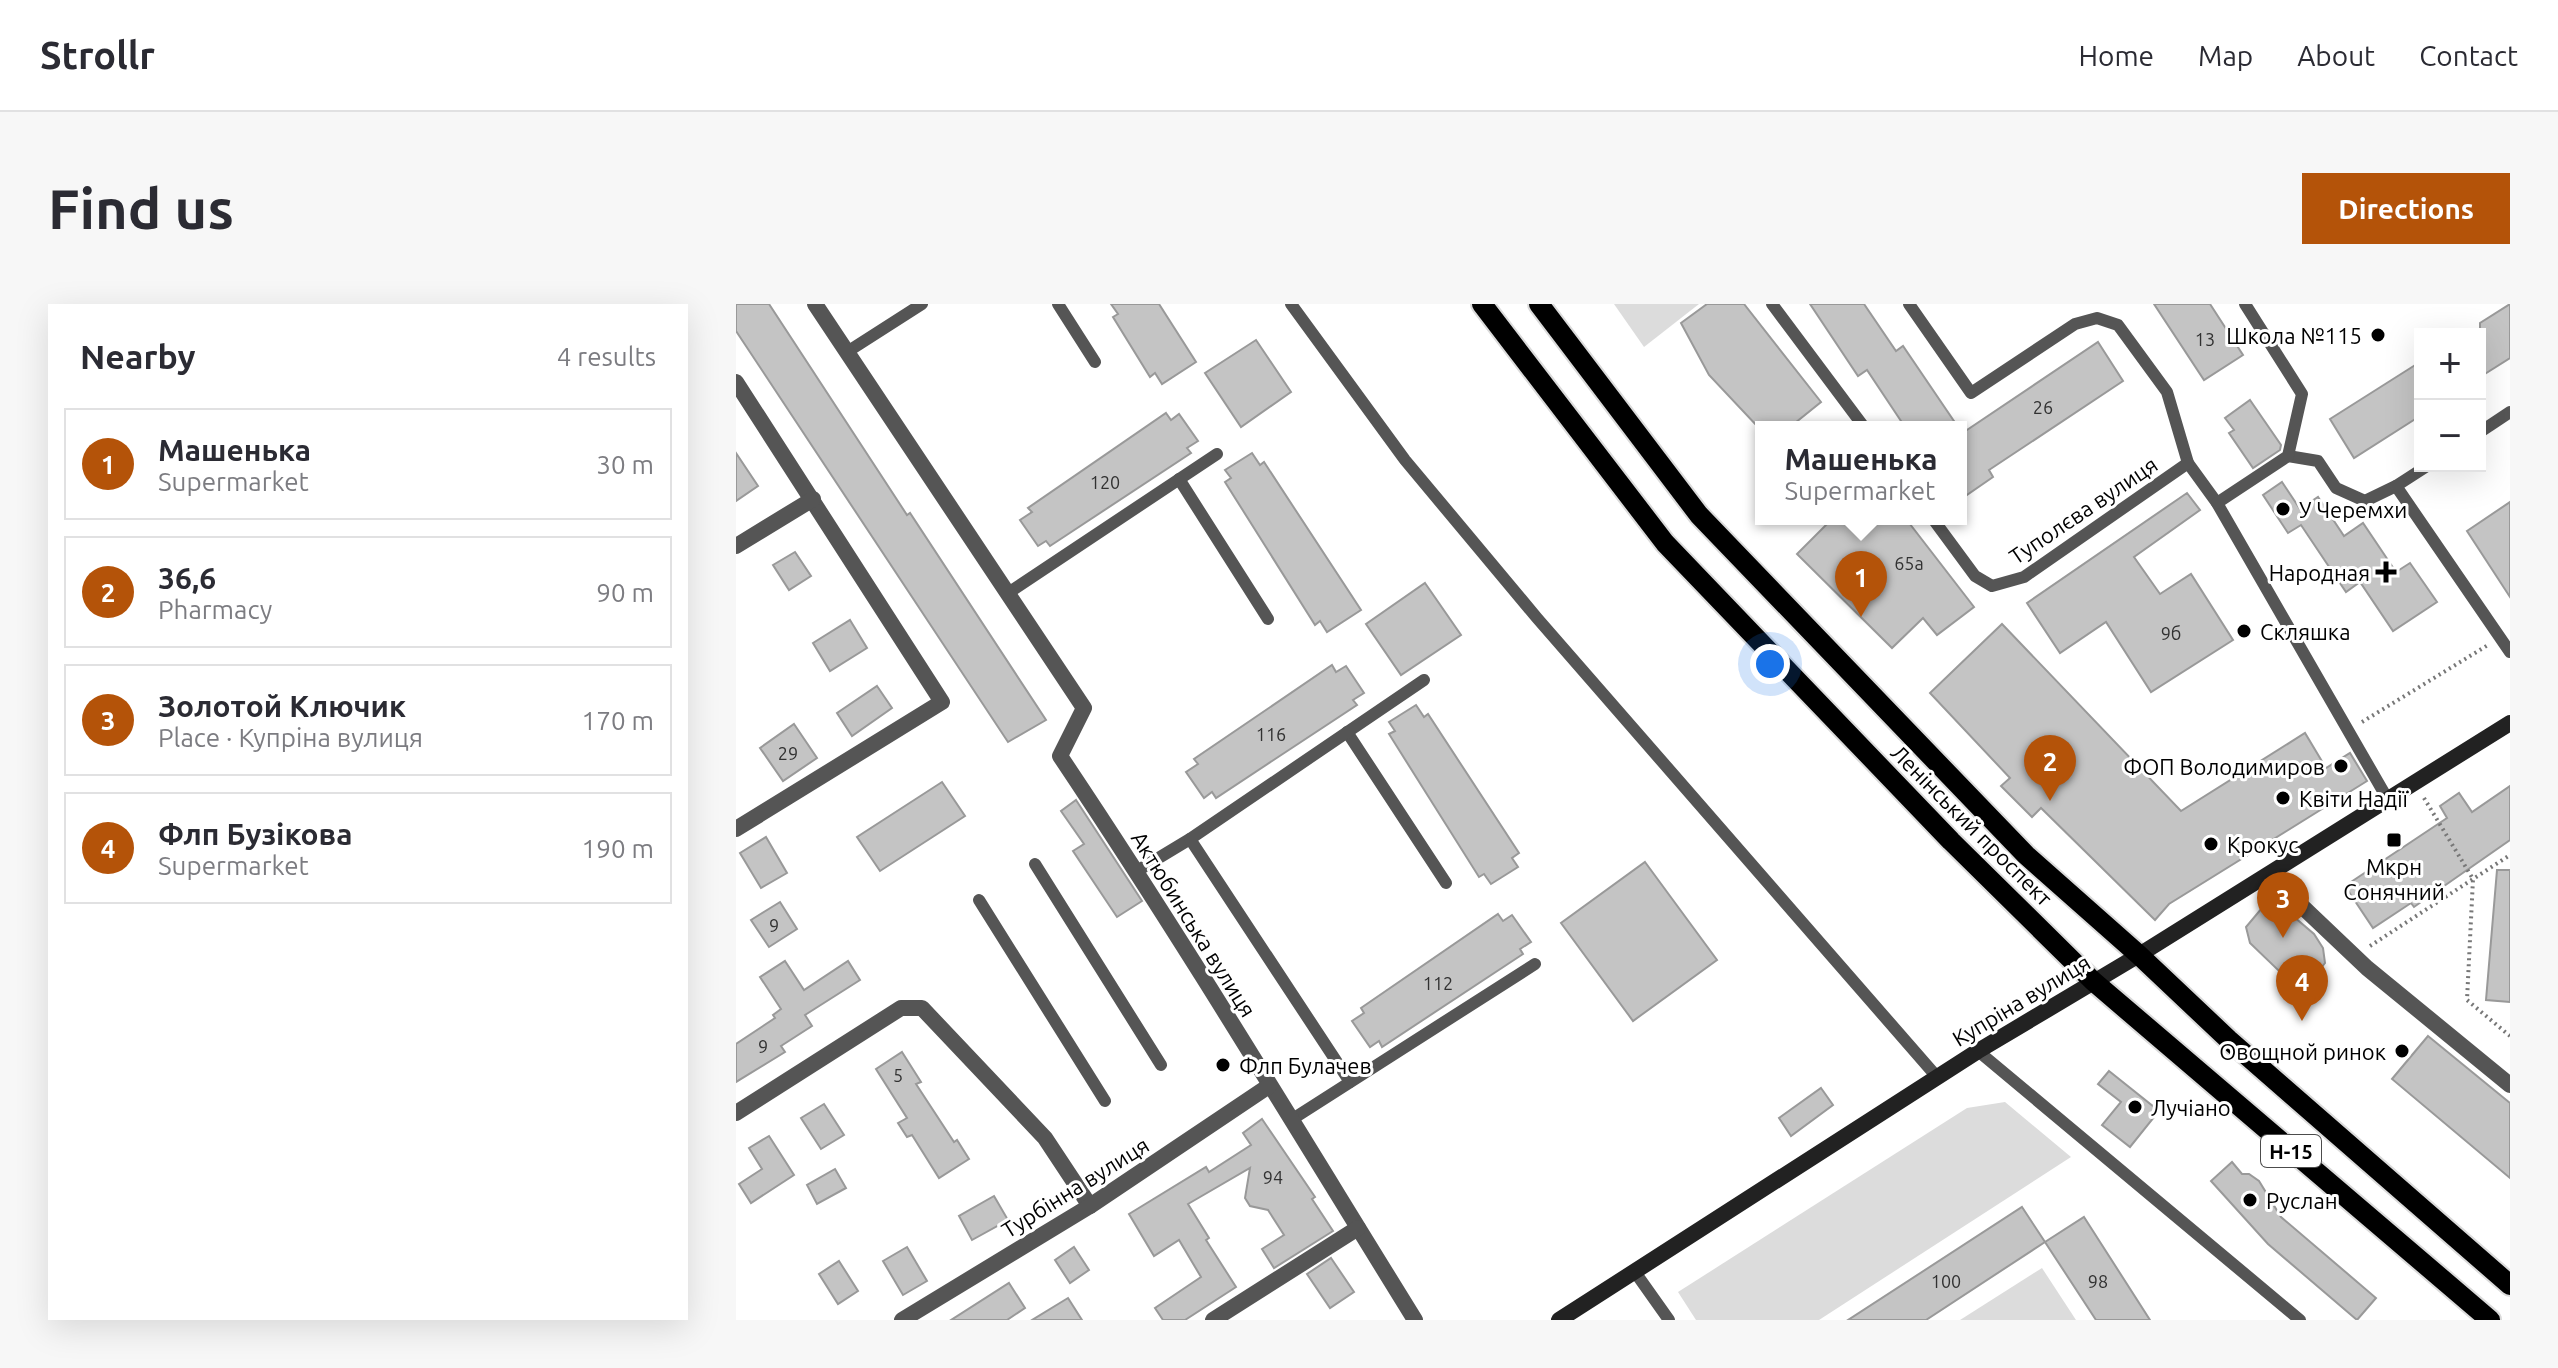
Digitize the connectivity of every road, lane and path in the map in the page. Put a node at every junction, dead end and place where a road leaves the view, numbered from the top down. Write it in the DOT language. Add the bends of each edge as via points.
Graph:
graph roads {
  1 [pos="815,304"];
  2 [pos="922,304"];
  3 [pos="1058,304"];
  4 [pos="1291,304"];
  5 [pos="1482,304"];
  6 [pos="1539,304"];
  7 [pos="1772,304"];
  8 [pos="1909,304"];
  9 [pos="2245,304"];
  10 [pos="847,352"];
  11 [pos="1095,362"];
  12 [pos="736,382"];
  13 [pos="2510,412"];
  14 [pos="1860,421"];
  15 [pos="2486,428"];
  16 [pos="1217,454"];
  17 [pos="2288,456"];
  18 [pos="2188,463"];
  19 [pos="2418,472"];
  20 [pos="1179,479"];
  21 [pos="2396,486"];
  22 [pos="813,499"];
  23 [pos="2217,503"];
  24 [pos="1937,525"];
  25 [pos="736,546"];
  26 [pos="1008,593"];
  27 [pos="1268,619"];
  28 [pos="2500,638"];
  29 [pos="2510,652"];
  30 [pos="1424,680"];
  31 [pos="2510,723"];
  32 [pos="2349,730"];
  33 [pos="1347,732"];
  34 [pos="2414,782"];
  35 [pos="2387,798"];
  36 [pos="736,829"];
  37 [pos="1190,839"];
  38 [pos="2510,855"];
  39 [pos="1035,864"];
  40 [pos="1137,871"];
  41 [pos="2269,875"];
  42 [pos="2473,879"];
  43 [pos="1446,883"];
  44 [pos="979,900"];
  45 [pos="2139,955"];
  46 [pos="2354,956"];
  47 [pos="1535,964"];
  48 [pos="2093,981"];
  49 [pos="2510,1036"];
  50 [pos="1978,1051"];
  51 [pos="1161,1065"];
  52 [pos="1937,1077"];
  53 [pos="1350,1082"];
  54 [pos="2510,1085"];
  55 [pos="1269,1086"];
  56 [pos="1105,1101"];
  57 [pos="736,1113"];
  58 [pos="1291,1120"];
  59 [pos="1090,1206"];
  60 [pos="1358,1228"];
  61 [pos="1635,1272"];
  62 [pos="2510,1285"];
  63 [pos="902,1320"];
  64 [pos="1213,1320"];
  65 [pos="1415,1320"];
  66 [pos="1559,1320"];
  67 [pos="1669,1320"];
  68 [pos="2300,1320"];
  69 [pos="2490,1320"];
  1 -- 10 [label="street"];
  2 -- 10 [label="lane"];
  3 -- 11 [label="lane"];
  4 -- 52 [label="lane" via="1405,460"];
  5 -- 48 [label="main road, Ленінський проспект / Н-15" via="1665,543"];
  6 -- 45 [label="main road, Ленінський проспект / Н-15" via="1699,515 2026,855"];
  7 -- 14 [label="lane"];
  8 -- 18 [label="lane" via="1971,393 2075,324 2097,318 2118,325 2167,392"];
  9 -- 17 [label="lane" via="2302,394"];
  10 -- 26 [label="street"];
  12 -- 22 [label="street"];
  13 -- 15 [label="lane"];
  16 -- 20 [label="lane"];
  17 -- 21 [label="lane" via="2318,461 2336,488 2365,501"];
  17 -- 23 [label="lane"];
  18 -- 23 [label="lane"];
  18 -- 24 [label="lane, Туполєва вулиця" via="2024,577 1992,586 1975,576"];
  19 -- 21 [label="lane"];
  20 -- 26 [label="lane"];
  20 -- 27 [label="lane"];
  21 -- 28 [label="lane"];
  22 -- 25 [label="street"];
  22 -- 36 [label="street" via="942,702"];
  23 -- 32 [label="lane"];
  26 -- 40 [label="street, Актюбинська вулиця" via="1084,708 1060,756"];
  28 -- 29 [label="lane"];
  28 -- 32 [label="path"];
  30 -- 33 [label="lane"];
  31 -- 34 [label="main road, Купріна вулиця"];
  32 -- 35 [label="lane"];
  33 -- 37 [label="lane"];
  33 -- 43 [label="lane"];
  34 -- 35 [label="main road, Купріна вулиця"];
  34 -- 42 [label="path"];
  35 -- 41 [label="main road, Купріна вулиця"];
  37 -- 40 [label="lane"];
  37 -- 53 [label="lane"];
  38 -- 42 [label="path"];
  39 -- 51 [label="lane"];
  40 -- 55 [label="street, Актюбинська вулиця"];
  41 -- 45 [label="main road, Купріна вулиця"];
  41 -- 46 [label="street"];
  42 -- 46 [label="path"];
  42 -- 49 [label="path" via="2467,1000"];
  44 -- 56 [label="lane"];
  45 -- 48 [label="main road, Купріна вулиця"];
  45 -- 62 [label="main road, Ленінський проспект / Н-15"];
  46 -- 54 [label="street"];
  47 -- 53 [label="lane"];
  48 -- 50 [label="main road, Купріна вулиця"];
  48 -- 69 [label="main road, Ленінський проспект / Н-15"];
  50 -- 52 [label="main road, Купріна вулиця"];
  50 -- 68 [label="lane"];
  52 -- 61 [label="main road, Купріна вулиця"];
  53 -- 58 [label="lane"];
  55 -- 58 [label="street, Актюбинська вулиця"];
  55 -- 59 [label="street, Турбінна вулиця"];
  57 -- 59 [label="street" via="901,1008 922,1008 1045,1138"];
  58 -- 60 [label="street, Актюбинська вулиця"];
  59 -- 63 [label="street, Турбінна вулиця"];
  60 -- 64 [label="street"];
  60 -- 65 [label="street, Актюбинська вулиця"];
  61 -- 66 [label="main road, Купріна вулиця"];
  61 -- 67 [label="lane"];
}
